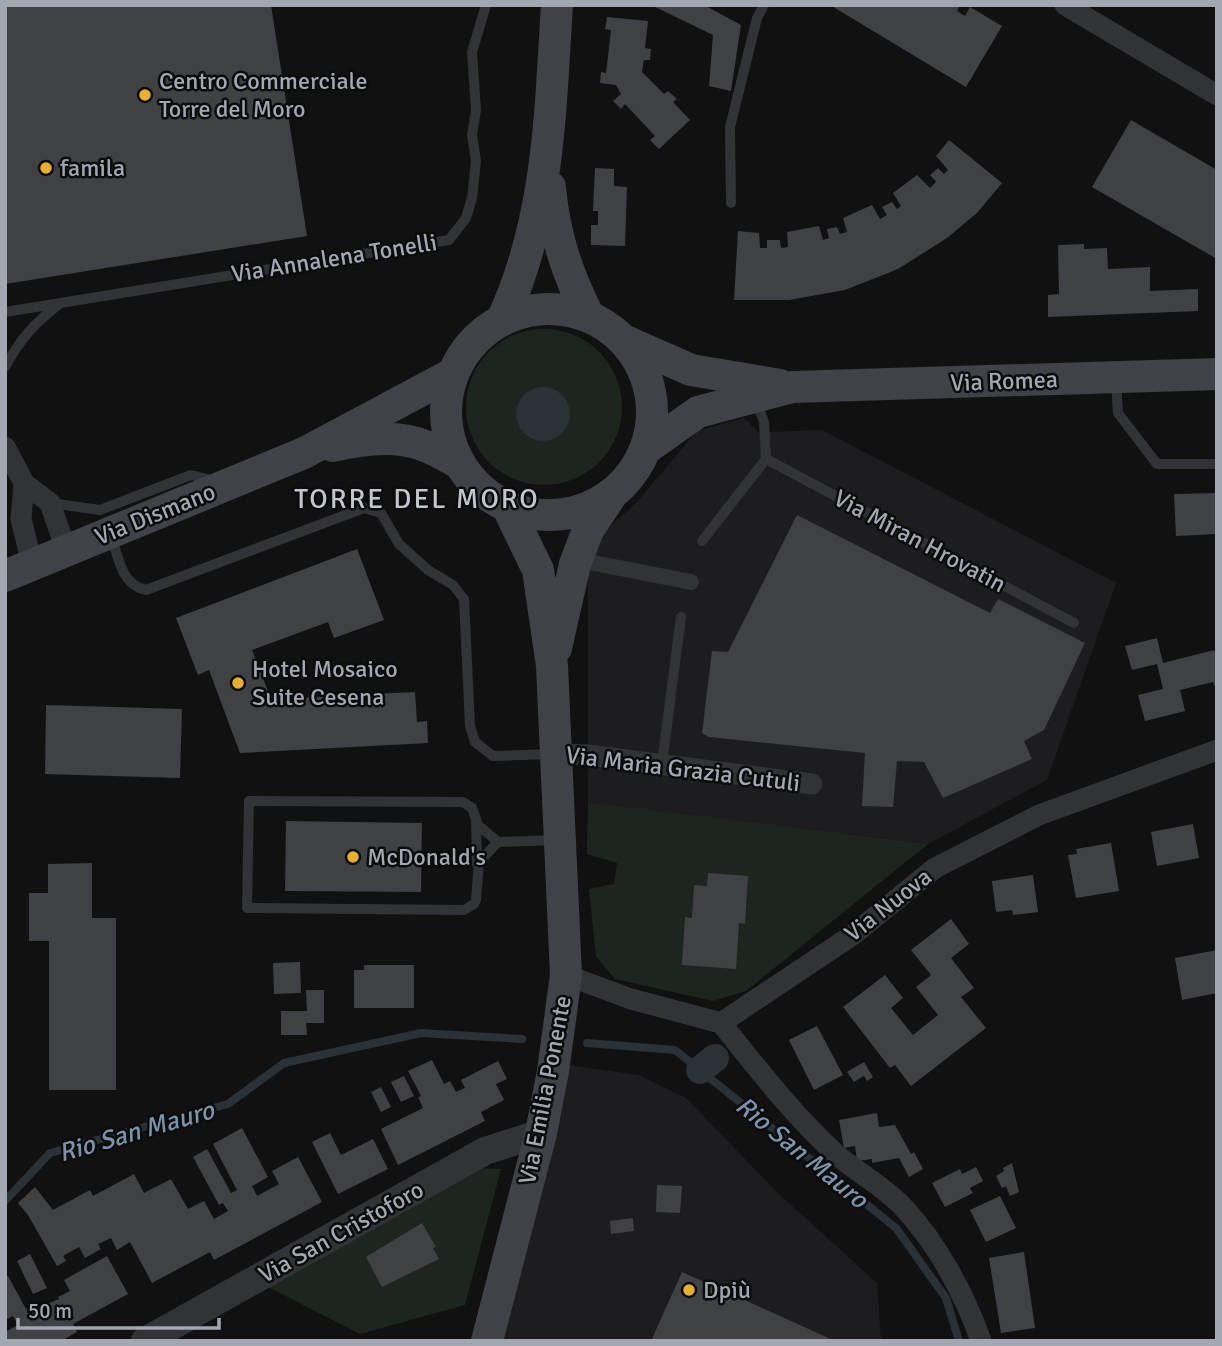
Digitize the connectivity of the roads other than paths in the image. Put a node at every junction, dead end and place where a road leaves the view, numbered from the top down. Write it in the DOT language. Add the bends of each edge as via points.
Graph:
graph roads {
  1 [pos="486,5"];
  2 [pos="557,5"];
  3 [pos="764,5"];
  4 [pos="1065,5"];
  5 [pos="1217,95"];
  6 [pos="547,160"];
  7 [pos="731,203"];
  8 [pos="61,302"];
  9 [pos="5,312"];
  10 [pos="588,315"];
  11 [pos="503,318"];
  12 [pos="625,341"];
  13 [pos="5,367"];
  14 [pos="452,374"];
  15 [pos="1217,374"];
  16 [pos="1116,377"];
  17 [pos="792,387"];
  18 [pos="754,397"];
  19 [pos="5,447"];
  20 [pos="647,448"];
  21 [pos="304,453"];
  22 [pos="766,459"];
  23 [pos="460,464"];
  24 [pos="1217,464"];
  25 [pos="24,483"];
  26 [pos="228,484"];
  27 [pos="610,497"];
  28 [pos="50,503"];
  29 [pos="508,508"];
  30 [pos="110,534"];
  31 [pos="702,541"];
  32 [pos="66,550"];
  33 [pos="584,561"];
  34 [pos="19,570"];
  35 [pos="691,582"];
  36 [pos="681,617"];
  37 [pos="1074,623"];
  38 [pos="552,666"];
  39 [pos="1217,750"];
  40 [pos="554,754"];
  41 [pos="662,764"];
  42 [pos="812,784"];
  43 [pos="475,817"];
  44 [pos="559,839"];
  45 [pos="498,842"];
  46 [pos="477,866"];
  47 [pos="566,975"];
  48 [pos="721,1023"];
  49 [pos="541,1133"];
  50 [pos="145,1341"];
  51 [pos="487,1341"];
  52 [pos="981,1341"];
  1 -- 8 [label="lane, Via Annalena Tonelli" via="472,52 476,110 472,198 466,218 449,240"];
  2 -- 6 [label="main road"];
  3 -- 7 [label="lane" via="730,127"];
  4 -- 5 [label="street"];
  6 -- 10 [label="main road" via="561,250"];
  6 -- 11 [label="main road" via="527,253"];
  8 -- 9 [label="lane, Via Annalena Tonelli"];
  8 -- 13 [label="lane" via="32,326"];
  10 -- 11 [label="main road" via="560,308 531,309"];
  10 -- 12 [label="main road"];
  11 -- 14 [label="main road" via="482,332"];
  12 -- 17 [label="main road, Via Romea" via="691,370"];
  12 -- 20 [label="main road" via="642,365 651,391 653,420"];
  14 -- 21 [label="main road, Via Dismano"];
  14 -- 23 [label="main road" via="445,420"];
  15 -- 16 [label="main road, Via Romea"];
  16 -- 17 [label="main road, Via Romea"];
  16 -- 24 [label="lane" via="1118,413 1157,464"];
  17 -- 18 [label="main road, Via Romea"];
  18 -- 20 [label="main road, Via Romea" via="698,412"];
  18 -- 22 [label="lane" via="764,422"];
  19 -- 25 [label="street"];
  20 -- 27 [label="main road" via="632,475"];
  21 -- 23 [label="main road, Via Dismano" via="355,440 390,439 425,446"];
  21 -- 26 [label="main road, Via Dismano"];
  22 -- 31 [label="lane"];
  22 -- 37 [label="lane, Via Miran Hrovatin"];
  23 -- 29 [label="main road" via="480,490"];
  25 -- 28 [label="street"];
  25 -- 34 [label="street"];
  26 -- 28 [label="lane" via="191,475 100,510"];
  26 -- 30 [label="main road, Via Dismano"];
  27 -- 29 [label="main road" via="560,515"];
  27 -- 38 [label="main road, Via Emilia Ponente" via="588,530 575,564"];
  28 -- 32 [label="street"];
  29 -- 38 [label="main road, Via Emilia Ponente" via="538,570"];
  30 -- 32 [label="main road, Via Dismano"];
  30 -- 40 [label="lane" via="128,581 146,590 364,508 381,513 399,544 453,585 464,599 470,726 475,742 493,756"];
  32 -- 34 [label="main road, Via Dismano"];
  33 -- 35 [label="street"];
  36 -- 41 [label="lane"];
  38 -- 40 [label="main road, Via Emilia Ponente"];
  39 -- 48 [label="street, Via Nuova" via="1039,815 935,868 854,934"];
  40 -- 41 [label="street, Via Maria Grazia Cutuli"];
  40 -- 44 [label="main road, Via Emilia Ponente"];
  41 -- 42 [label="street, Via Maria Grazia Cutuli"];
  43 -- 45 [label="lane"];
  43 -- 46 [label="lane"];
  43 -- 46 [label="lane" via="470,806 457,802 249,801 247,908 464,910 476,900"];
  44 -- 45 [label="lane"];
  44 -- 47 [label="main road, Via Emilia Ponente"];
  45 -- 46 [label="lane"];
  47 -- 48 [label="street" via="631,999"];
  47 -- 49 [label="main road, Via Emilia Ponente"];
  48 -- 52 [label="street" via="780,1098 838,1155 904,1207 944,1261 970,1308"];
  49 -- 50 [label="street, Via San Cristoforo" via="485,1151"];
  49 -- 51 [label="main road, Via Emilia Ponente"];
}
